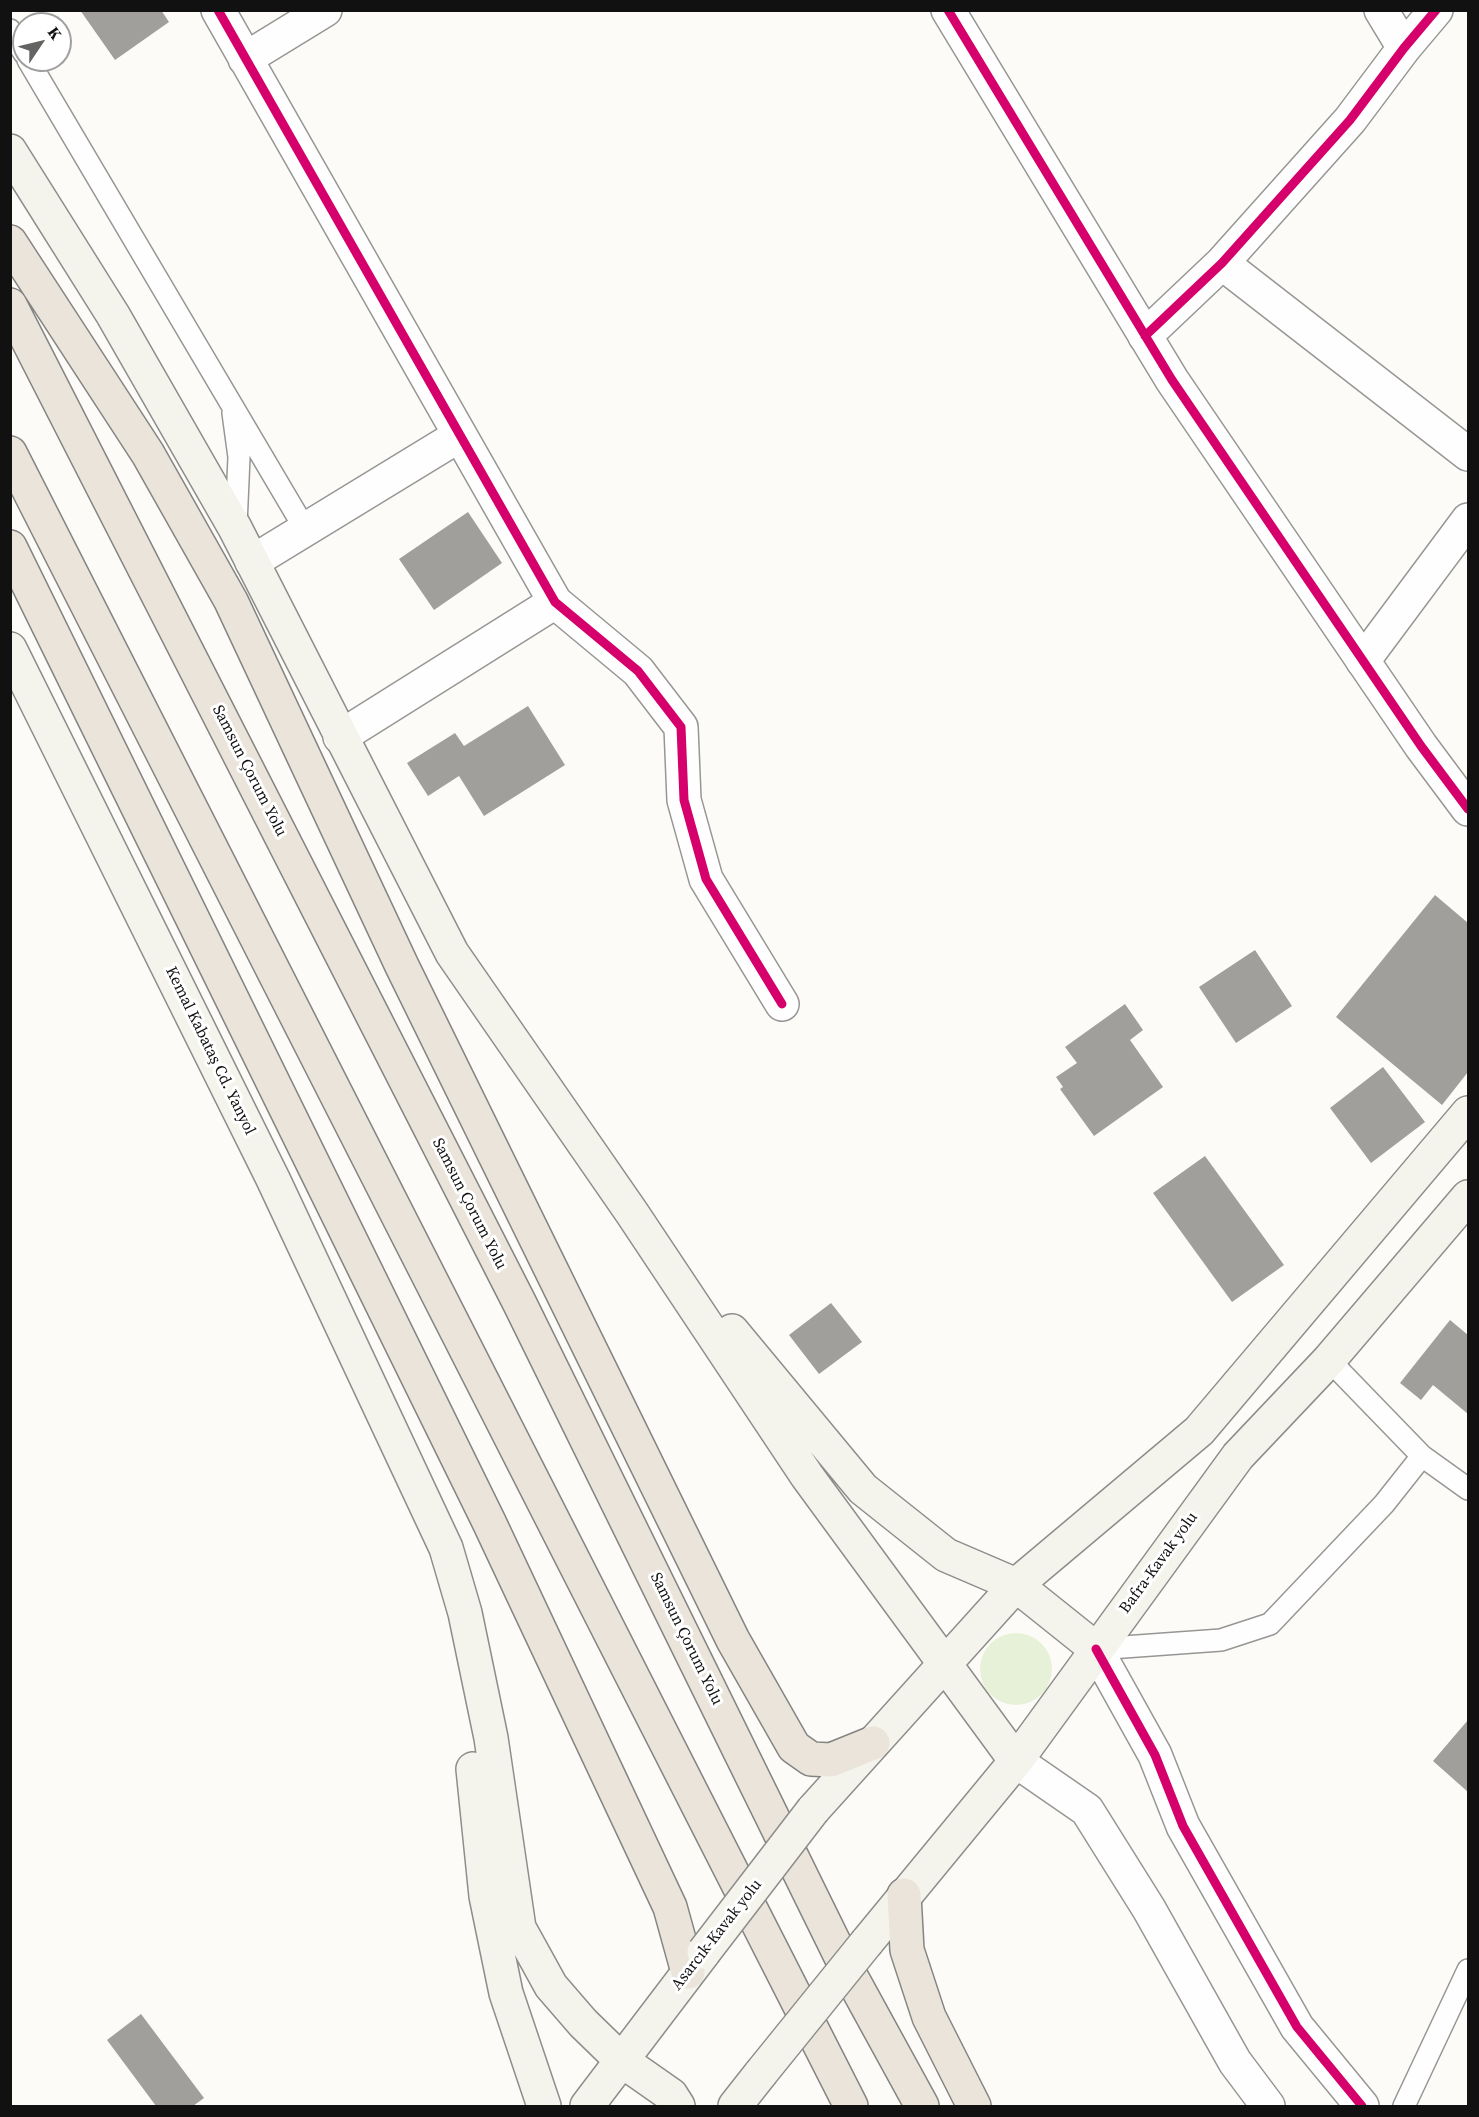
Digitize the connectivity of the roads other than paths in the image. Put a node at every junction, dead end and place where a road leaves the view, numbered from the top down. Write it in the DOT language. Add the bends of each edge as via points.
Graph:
graph roads {
  1 [pos="218,10"];
  2 [pos="325,10"];
  3 [pos="948,10"];
  4 [pos="1381,10"];
  5 [pos="1436,10"];
  6 [pos="1404,48"];
  7 [pos="245,59"];
  8 [pos="35,72"];
  9 [pos="10,151"];
  10 [pos="10,242"];
  11 [pos="1222,263"];
  12 [pos="10,305"];
  13 [pos="1145,336"];
  14 [pos="231,404"];
  15 [pos="460,435"];
  16 [pos="10,453"];
  17 [pos="1468,454"];
  18 [pos="1468,520"];
  19 [pos="235,528"];
  20 [pos="305,529"];
  21 [pos="10,547"];
  22 [pos="252,562"];
  23 [pos="555,602"];
  24 [pos="10,649"];
  25 [pos="1364,661"];
  26 [pos="340,737"];
  27 [pos="1468,809"];
  28 [pos="782,1004"];
  29 [pos="1468,1113"];
  30 [pos="1468,1197"];
  31 [pos="632,1213"];
  32 [pos="1329,1360"];
  33 [pos="1422,1456"];
  34 [pos="405,1457"];
  35 [pos="1468,1490"];
  36 [pos="1016,1585"];
  37 [pos="1096,1649"];
  38 [pos="944,1662"];
  39 [pos="873,1743"];
  40 [pos="1016,1761"];
  41 [pos="904,1895"];
  42 [pos="696,1962"];
  43 [pos="1468,1970"];
  44 [pos="621,2060"];
  45 [pos="544,2106"];
  46 [pos="587,2106"];
  47 [pos="678,2106"];
  48 [pos="735,2106"];
  49 [pos="851,2106"];
  50 [pos="922,2106"];
  51 [pos="974,2106"];
  52 [pos="1268,2106"];
  53 [pos="1362,2106"];
  54 [pos="1404,2106"];
  1 -- 7 [label="street"];
  2 -- 7 [label="street"];
  3 -- 13 [label="street"];
  4 -- 6 [label="street"];
  5 -- 6 [label="street"];
  6 -- 11 [label="street" via="1350,120"];
  7 -- 15 [label="street"];
  8 -- 14 [label="lane"];
  9 -- 19 [label="main road" via="113,315"];
  10 -- 39 [label="highway" via="148,454 231,601 402,966 733,1640 794,1747 811,1759 831,1760"];
  11 -- 13 [label="street"];
  11 -- 17 [label="street"];
  12 -- 50 [label="highway, Samsun Çorum Yolu" via="514,1292 848,1971"];
  13 -- 25 [label="street"];
  14 -- 19 [label="lane" via="239,457"];
  14 -- 20 [label="lane"];
  15 -- 20 [label="street"];
  15 -- 23 [label="street"];
  16 -- 49 [label="highway"];
  18 -- 25 [label="street"];
  19 -- 22 [label="main road"];
  20 -- 22 [label="street"];
  21 -- 42 [label="highway" via="489,1522"];
  22 -- 26 [label="main road"];
  23 -- 26 [label="street"];
  23 -- 28 [label="street" via="638,671 681,727 684,800 706,879"];
  24 -- 34 [label="main road, Kemal Kabataş Cd. Yanyol" via="273,1179"];
  25 -- 27 [label="street"];
  26 -- 31 [label="main road" via="452,953"];
  29 -- 36 [label="main road" via="1199,1431"];
  30 -- 32 [label="main road, Bafra-Kavak yolu"];
  31 -- 36 [label="main road" via="863,1489 946,1555"];
  31 -- 38 [label="main road" via="807,1476"];
  32 -- 33 [label="lane"];
  32 -- 37 [label="main road, Bafra-Kavak yolu" via="1238,1456"];
  33 -- 35 [label="lane"];
  33 -- 37 [label="lane" via="1384,1504 1270,1624 1221,1640"];
  34 -- 44 [label="main road" via="446,1548 465,1613 491,1738 519,1928 551,1986"];
  34 -- 45 [label="main road" via="453,1645 477,1792 486,1896 506,1993"];
  36 -- 37 [label="main road"];
  36 -- 38 [label="main road"];
  37 -- 40 [label="main road, Bafra-Kavak yolu"];
  37 -- 53 [label="street" via="1155,1755 1183,1826 1297,2027"];
  38 -- 39 [label="main road"];
  38 -- 40 [label="main road"];
  39 -- 42 [label="main road, Asarcık-Kavak yolu, bridge" via="813,1810"];
  40 -- 41 [label="main road, Bafra-Kavak yolu"];
  40 -- 52 [label="street" via="1087,1810 1149,1908 1235,2062"];
  41 -- 48 [label="main road, Bafra-Kavak yolu, bridge"];
  41 -- 51 [label="highway" via="907,1950 929,2017"];
  42 -- 44 [label="main road, Asarcık-Kavak yolu"];
  43 -- 54 [label="lane"];
  44 -- 46 [label="main road, Asarcık-Kavak yolu"];
  44 -- 47 [label="main road" via="671,2095"];
}
